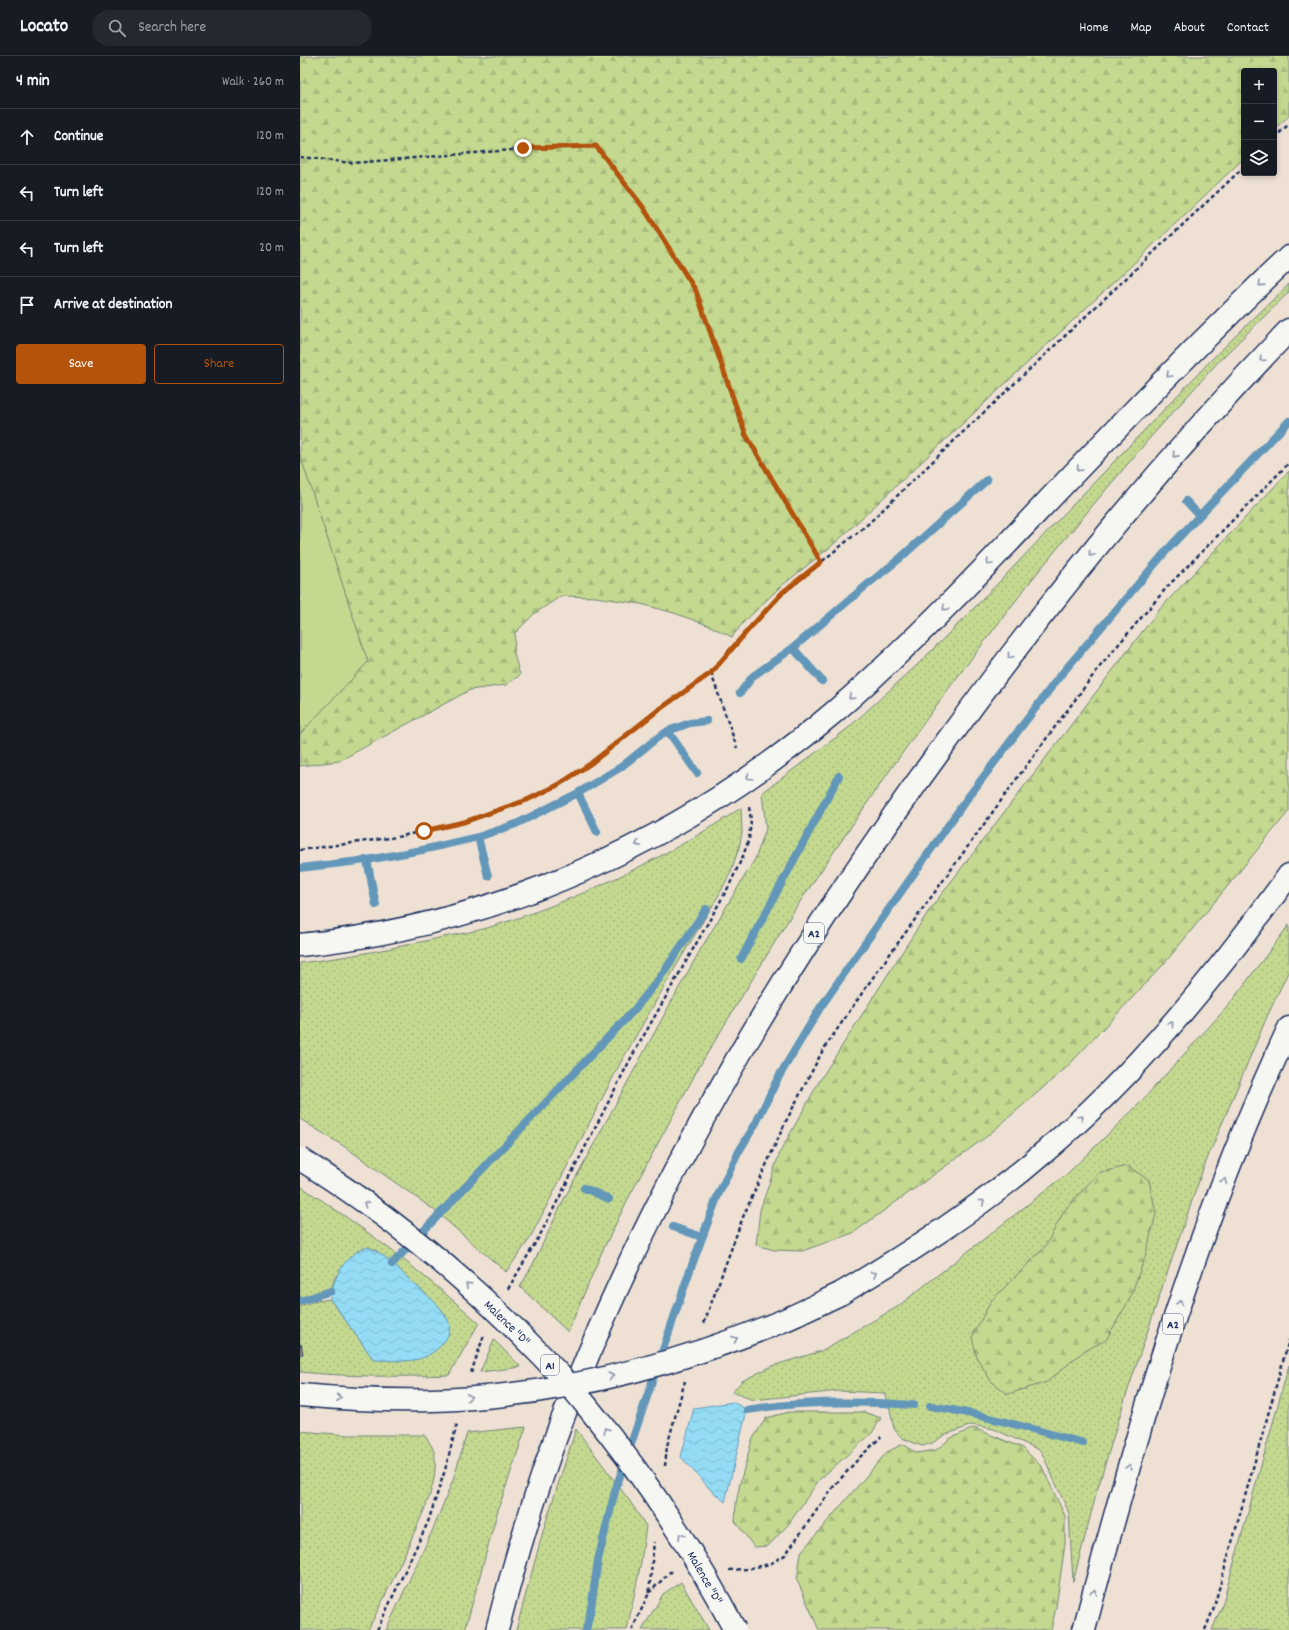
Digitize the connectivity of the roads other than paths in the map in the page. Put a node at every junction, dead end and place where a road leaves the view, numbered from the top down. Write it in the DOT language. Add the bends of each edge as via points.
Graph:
graph roads {
  1 [pos="1289,257"];
  2 [pos="1289,330"];
  3 [pos="1289,875"];
  4 [pos="300,945"];
  5 [pos="1289,1028"];
  6 [pos="300,1159"];
  7 [pos="300,1395"];
  8 [pos="497,1630"];
  9 [pos="735,1630"];
  10 [pos="1084,1630"];
  1 -- 4 [label="highway, one-way" via="1182,361 973,580 886,665 832,714 777,758 723,796 656,835 593,866 528,893 458,915 389,932"];
  2 -- 8 [label="highway, A2, one-way" via="1246,374 1153,480 1062,588 976,700 893,815 740,1053 673,1175 601,1324 550,1455 528,1520"];
  7 -- 3 [label="highway, one-way, bridge" via="364,1400 434,1400 580,1384 644,1369 714,1347 781,1322 840,1294 910,1252 974,1208 1042,1155 1096,1105 1190,1002"];
  10 -- 5 [label="highway, A2, one-way" via="1112,1524 1173,1324 1222,1186"];
  9 -- 6 [label="highway, Malence \"D\" / A1, one-way, bridge" via="707,1576 669,1516 586,1404 538,1352 436,1256"];
}
